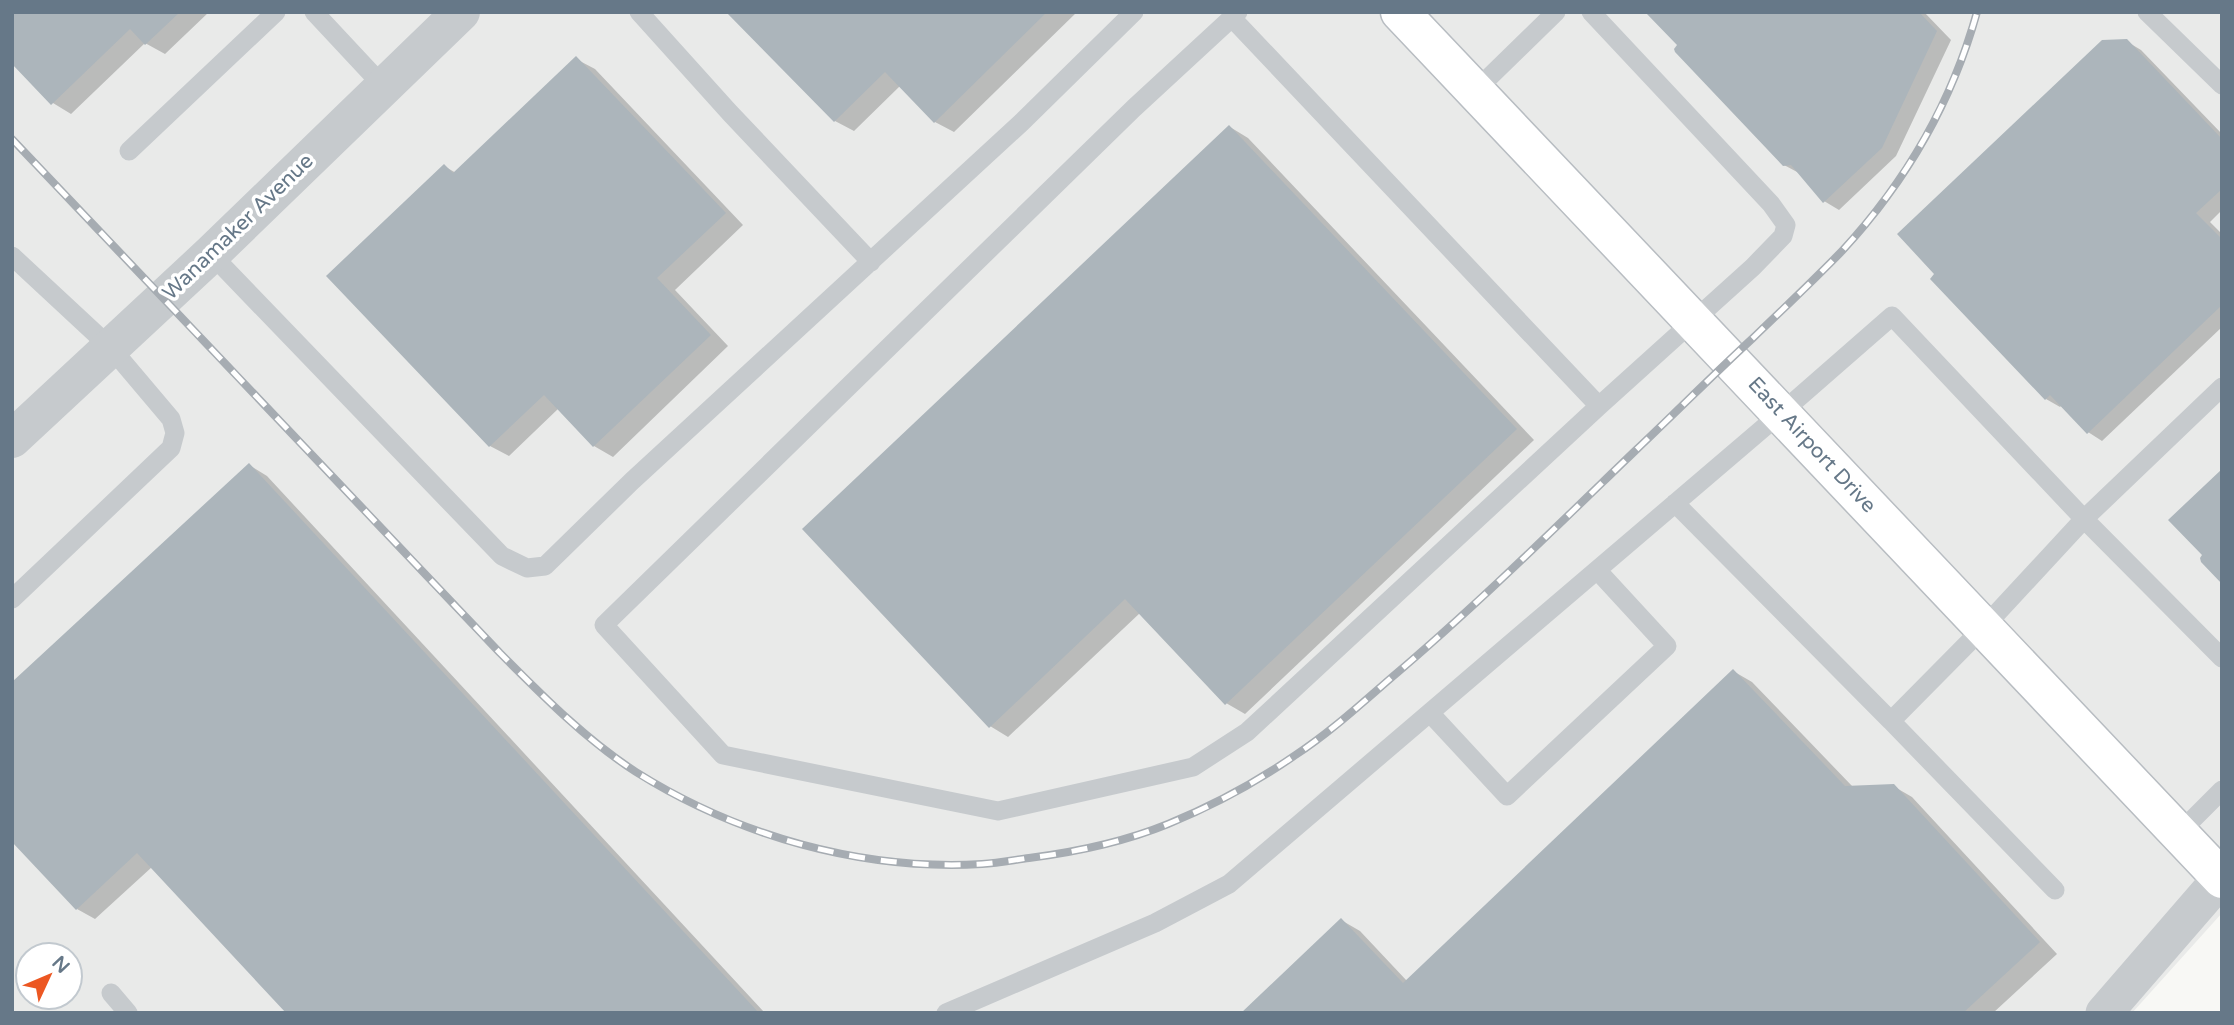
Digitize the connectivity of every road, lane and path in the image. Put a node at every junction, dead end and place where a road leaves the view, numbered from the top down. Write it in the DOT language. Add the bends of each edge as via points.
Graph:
graph roads {
  1 [pos="276,12"];
  2 [pos="314,12"];
  3 [pos="461,12"];
  4 [pos="639,12"];
  5 [pos="1134,12"];
  6 [pos="1400,12"];
  7 [pos="1556,12"];
  8 [pos="1591,12"];
  9 [pos="2147,12"];
  10 [pos="1235,15"];
  11 [pos="2222,85"];
  12 [pos="384,87"];
  13 [pos="1475,91"];
  14 [pos="130,151"];
  15 [pos="211,254"];
  16 [pos="12,256"];
  17 [pos="870,262"];
  18 [pos="1694,320"];
  19 [pos="111,348"];
  20 [pos="2222,387"];
  21 [pos="1599,406"];
  22 [pos="1781,413"];
  23 [pos="12,439"];
  24 [pos="1675,503"];
  25 [pos="2084,519"];
  26 [pos="1597,570"];
  27 [pos="12,599"];
  28 [pos="1984,627"];
  29 [pos="2222,658"];
  30 [pos="1430,713"];
  31 [pos="1891,721"];
  32 [pos="2222,790"];
  33 [pos="2179,833"];
  34 [pos="2221,878"];
  35 [pos="2055,890"];
  36 [pos="111,993"];
  37 [pos="128,1013"];
  38 [pos="946,1013"];
  39 [pos="2104,1013"];
  1 -- 14 [label="lane"];
  2 -- 12 [label="lane"];
  3 -- 12 [label="street, Wanamaker Avenue"];
  4 -- 17 [label="lane"];
  5 -- 17 [label="lane"];
  6 -- 13 [label="main road, East Airport Drive"];
  7 -- 13 [label="lane"];
  8 -- 18 [label="lane" via="1786,225 1783,236 1753,267"];
  9 -- 11 [label="lane"];
  10 -- 21 [label="lane"];
  10 -- 21 [label="lane" via="604,625 723,755 998,811 1192,766 1247,732"];
  12 -- 15 [label="street, Wanamaker Avenue"];
  13 -- 18 [label="main road, East Airport Drive"];
  15 -- 17 [label="lane" via="502,555 527,568 545,566"];
  15 -- 19 [label="street, Wanamaker Avenue"];
  16 -- 19 [label="lane"];
  18 -- 21 [label="lane"];
  18 -- 22 [label="main road, East Airport Drive"];
  19 -- 23 [label="street, Wanamaker Avenue"];
  19 -- 27 [label="lane" via="171,419 175,433 171,448"];
  20 -- 25 [label="lane"];
  22 -- 24 [label="lane"];
  22 -- 25 [label="lane" via="1892,316"];
  22 -- 28 [label="main road, East Airport Drive"];
  24 -- 26 [label="lane"];
  24 -- 31 [label="lane"];
  25 -- 28 [label="lane"];
  25 -- 29 [label="lane"];
  26 -- 30 [label="lane"];
  26 -- 30 [label="lane" via="1667,646 1507,796"];
  28 -- 31 [label="lane"];
  28 -- 33 [label="main road, East Airport Drive"];
  30 -- 38 [label="lane" via="1229,884 1155,923"];
  31 -- 35 [label="lane"];
  32 -- 33 [label="lane"];
  33 -- 34 [label="main road, East Airport Drive"];
  34 -- 39 [label="street"];
  36 -- 37 [label="lane"];
}
